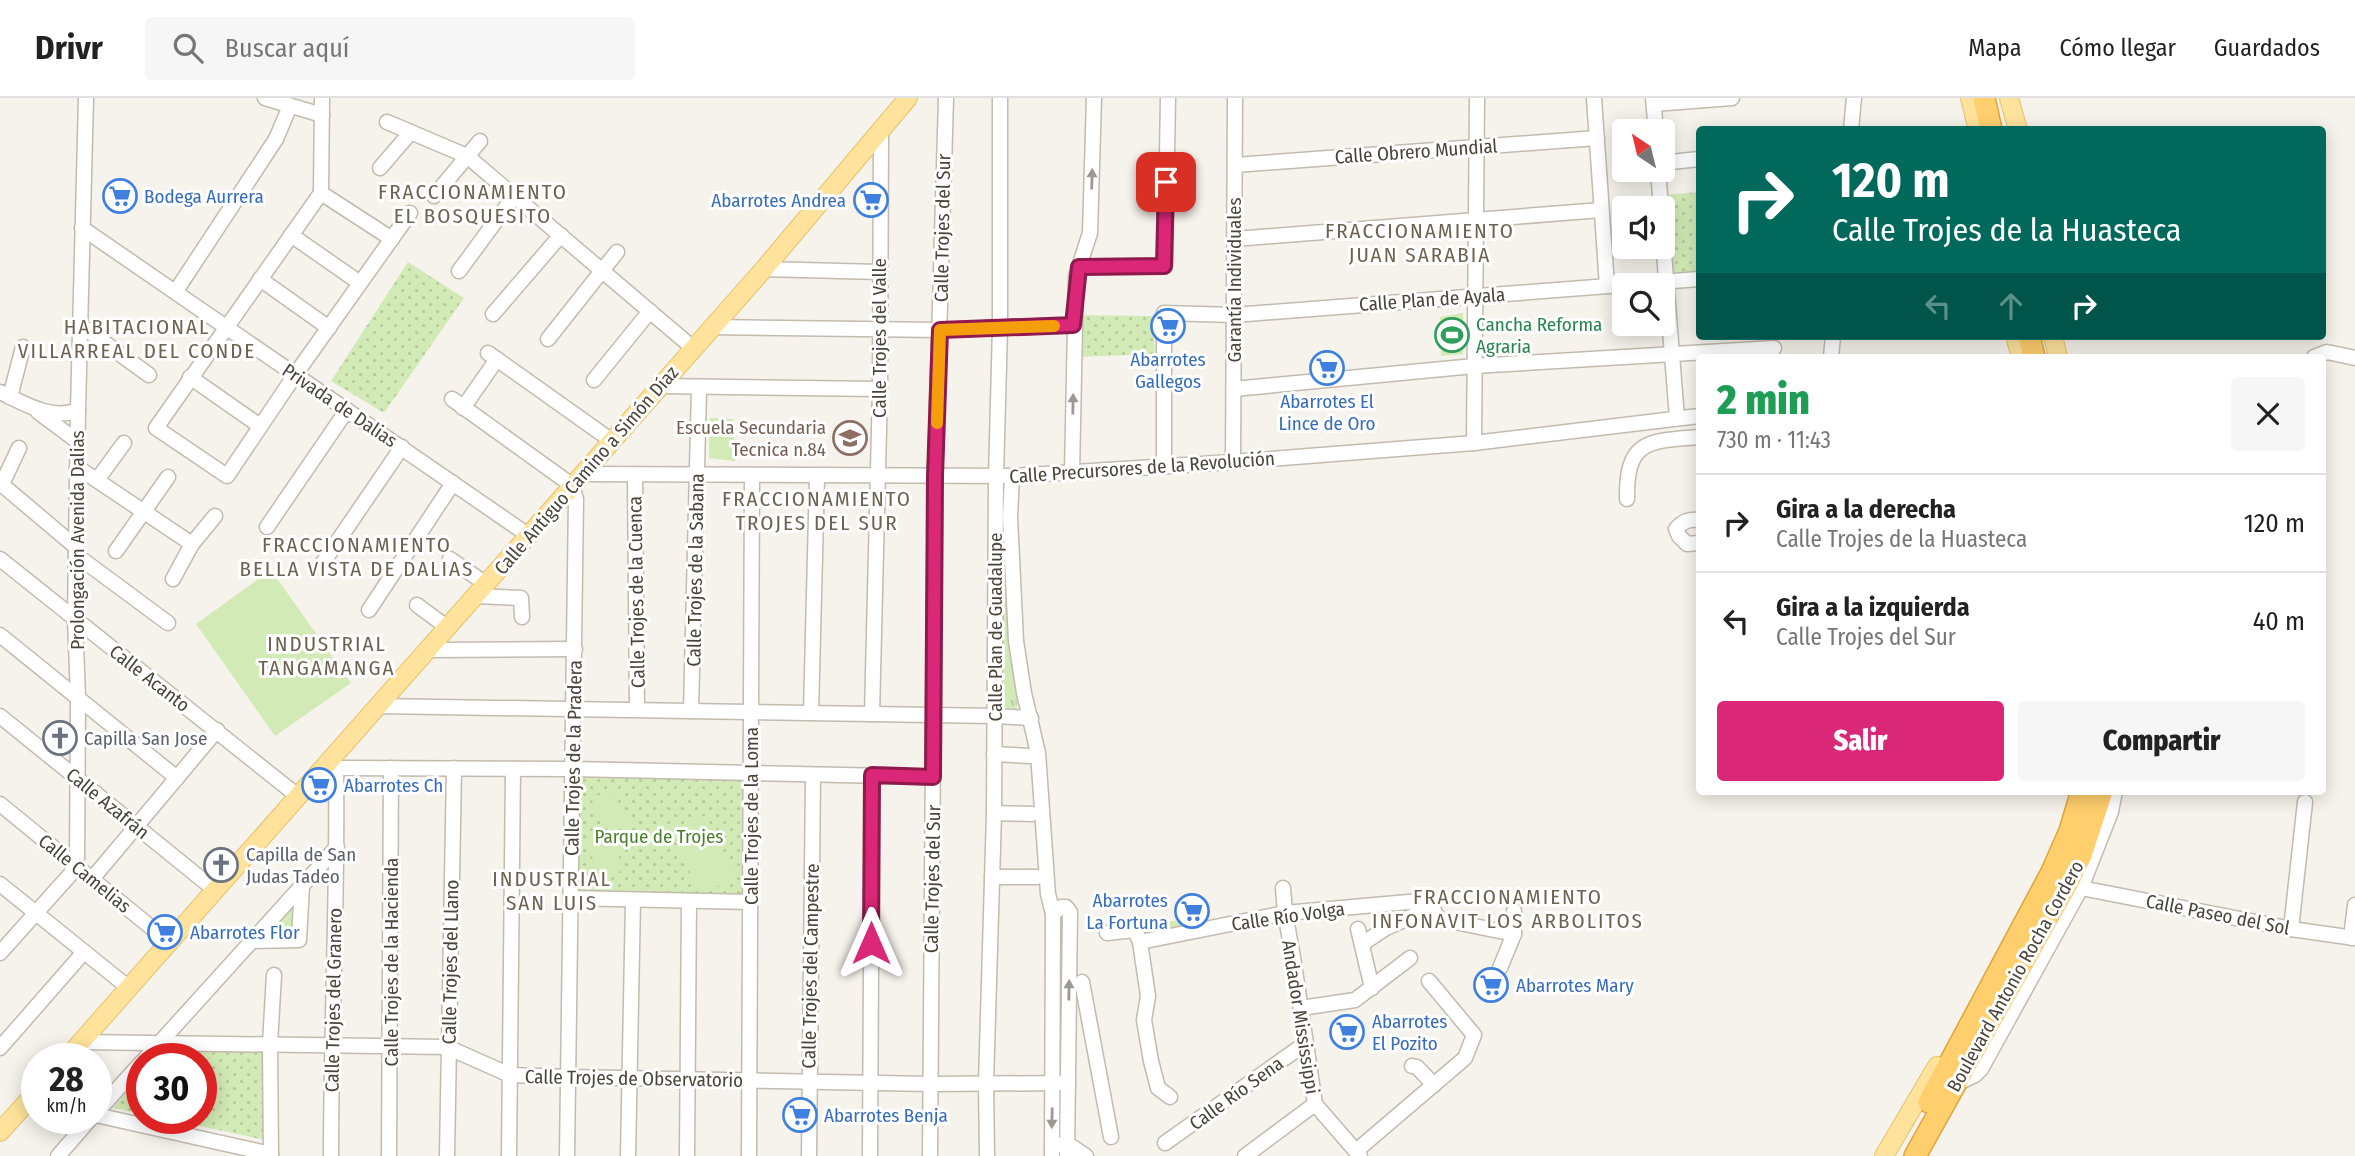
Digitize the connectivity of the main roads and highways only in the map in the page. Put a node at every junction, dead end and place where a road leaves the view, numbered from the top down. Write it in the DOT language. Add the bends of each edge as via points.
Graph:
graph roads {
  1 [pos="908,98"];
  2 [pos="1970,98"];
  3 [pos="1984,98"];
  4 [pos="1997,98"];
  5 [pos="2009,98"];
  6 [pos="1978,126"];
  7 [pos="1991,126"];
  8 [pos="2004,126"];
  9 [pos="2017,126"];
  10 [pos="2081,795"];
  11 [pos="2101,795"];
  12 [pos="1984,998"];
  13 [pos="80,1043"];
  14 [pos="21,1109"];
  15 [pos="0,1132"];
  16 [pos="1884,1156"];
  17 [pos="1900,1156"];
  18 [pos="1915,1156"];
  1 -- 13 [label="main road, Calle Antiguo Camino a Simón Díaz" via="332,765"];
  2 -- 6 [label="main road"];
  3 -- 7 [label="highway"];
  4 -- 8 [label="highway"];
  5 -- 9 [label="main road"];
  10 -- 12 [label="highway, Boulevard Antonio Rocha Cordero" via="2051,874"];
  11 -- 18 [label="highway, Boulevard Antonio Rocha Cordero" via="2068,882"];
  12 -- 16 [label="main road" via="1969,1011"];
  12 -- 17 [label="highway, Boulevard Antonio Rocha Cordero"];
  14 -- 15 [label="main road"];
}
